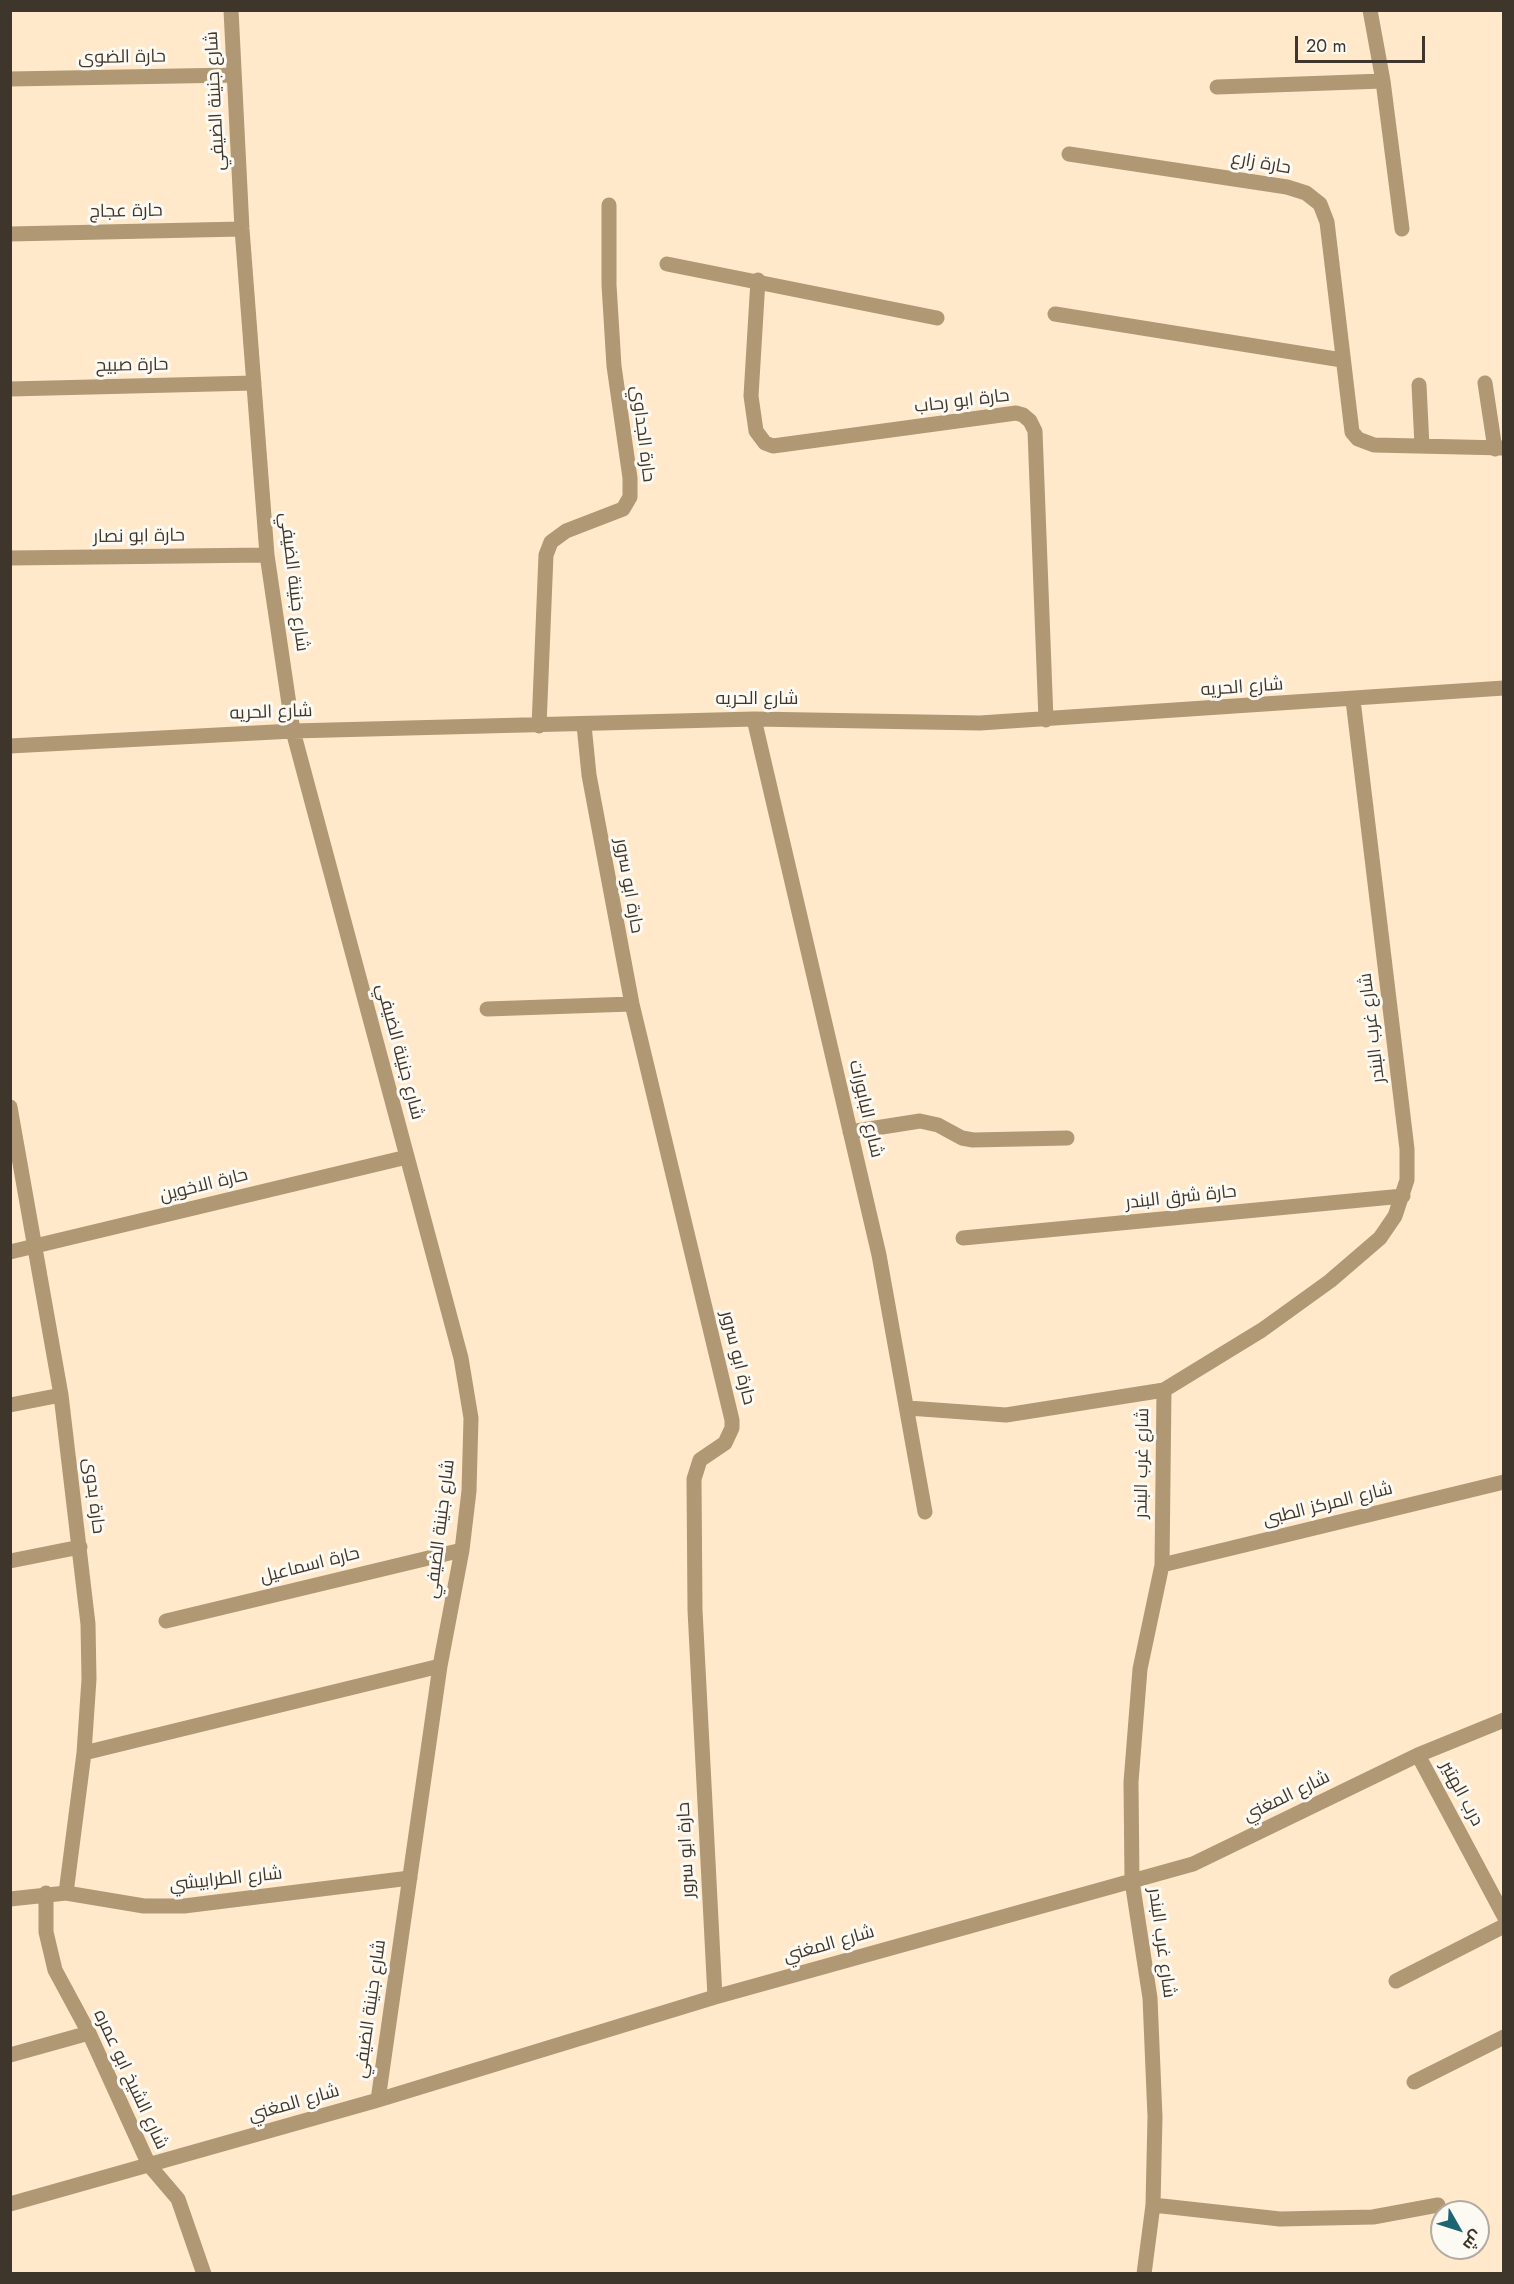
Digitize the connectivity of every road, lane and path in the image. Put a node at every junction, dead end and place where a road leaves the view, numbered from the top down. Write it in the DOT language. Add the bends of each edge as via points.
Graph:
graph roads {
  1 [pos="231,10"];
  2 [pos="1370,10"];
  3 [pos="234,75"];
  4 [pos="10,80"];
  5 [pos="1383,81"];
  6 [pos="1217,87"];
  7 [pos="1070,154"];
  8 [pos="609,205"];
  9 [pos="242,229"];
  10 [pos="1402,229"];
  11 [pos="10,234"];
  12 [pos="667,264"];
  13 [pos="758,280"];
  14 [pos="1055,314"];
  15 [pos="937,318"];
  16 [pos="1342,360"];
  17 [pos="254,383"];
  18 [pos="1485,383"];
  19 [pos="1419,385"];
  20 [pos="10,389"];
  21 [pos="1422,446"];
  22 [pos="1499,448"];
  23 [pos="267,555"];
  24 [pos="10,558"];
  25 [pos="1503,688"];
  26 [pos="1353,699"];
  27 [pos="754,718"];
  28 [pos="1046,720"];
  29 [pos="584,725"];
  30 [pos="539,726"];
  31 [pos="293,731"];
  32 [pos="10,746"];
  33 [pos="632,1004"];
  34 [pos="487,1009"];
  35 [pos="10,1107"];
  36 [pos="850,1132"];
  37 [pos="1067,1138"];
  38 [pos="407,1157"];
  39 [pos="1403,1196"];
  40 [pos="963,1238"];
  41 [pos="37,1246"];
  42 [pos="10,1252"];
  43 [pos="1164,1390"];
  44 [pos="61,1395"];
  45 [pos="10,1406"];
  46 [pos="908,1408"];
  47 [pos="1503,1482"];
  48 [pos="926,1512"];
  49 [pos="80,1547"];
  50 [pos="462,1550"];
  51 [pos="10,1561"];
  52 [pos="1162,1565"];
  53 [pos="166,1621"];
  54 [pos="440,1666"];
  55 [pos="1503,1720"];
  56 [pos="84,1753"];
  57 [pos="1418,1755"];
  58 [pos="410,1878"];
  59 [pos="1132,1881"];
  60 [pos="46,1893"];
  61 [pos="66,1893"];
  62 [pos="10,1899"];
  63 [pos="1503,1916"];
  64 [pos="1503,1926"];
  65 [pos="1396,1981"];
  66 [pos="715,1997"];
  67 [pos="89,2033"];
  68 [pos="1503,2037"];
  69 [pos="10,2055"];
  70 [pos="1414,2082"];
  71 [pos="378,2100"];
  72 [pos="149,2165"];
  73 [pos="10,2204"];
  74 [pos="1153,2205"];
  75 [pos="1430,2206"];
  76 [pos="204,2274"];
  77 [pos="1144,2274"];
  1 -- 3 [label="street, شارع جنينة الضيفي"];
  2 -- 5 [label="street"];
  3 -- 4 [label="street, حارة الضوى"];
  3 -- 9 [label="street, شارع جنينة الضيفي"];
  5 -- 6 [label="street"];
  5 -- 10 [label="street"];
  7 -- 16 [label="street, حارة زارع" via="1306,193 1320,204 1327,222"];
  8 -- 30 [label="street, حارة الجداوي" via="609,285 630,497 623,509 566,531 551,542 546,555"];
  9 -- 11 [label="street, حارة عجاج"];
  9 -- 17 [label="street, شارع جنينة الضيفي"];
  12 -- 13 [label="street"];
  13 -- 15 [label="street"];
  13 -- 28 [label="street, حارة ابو رحاب" via="751,396 756,431 765,443 773,446 1016,413 1030,421 1035,431"];
  14 -- 16 [label="street"];
  16 -- 21 [label="street, حارة زارع" via="1349,422 1358,439 1374,445"];
  17 -- 20 [label="street, حارة صبيح"];
  17 -- 23 [label="street, شارع جنينة الضيفي"];
  18 -- 22 [label="street"];
  19 -- 21 [label="street"];
  21 -- 22 [label="street, حارة زارع"];
  23 -- 24 [label="street, حارة ابو نصار"];
  23 -- 31 [label="street, شارع جنينة الضيفي"];
  25 -- 26 [label="street, شارع الحريه"];
  26 -- 28 [label="street, شارع الحريه"];
  26 -- 39 [label="street, شارع غرب البندر" via="1407,1149"];
  27 -- 28 [label="street, شارع الحريه" via="980,723"];
  27 -- 29 [label="street, شارع الحريه"];
  27 -- 36 [label="street, شارع البابورات"];
  29 -- 30 [label="street, شارع الحريه"];
  29 -- 33 [label="street, حارة ابو سرور" via="588,775"];
  30 -- 31 [label="street, شارع الحريه"];
  31 -- 32 [label="street, شارع الحريه"];
  31 -- 38 [label="street, شارع جنينة الضيفي"];
  33 -- 34 [label="street"];
  33 -- 66 [label="street, حارة ابو سرور" via="732,1420 725,1443 700,1460 694,1479 695,1610"];
  35 -- 41 [label="street, حارة بدوى"];
  36 -- 37 [label="street" via="921,1121 973,1140"];
  36 -- 46 [label="street, شارع البابورات" via="879,1255"];
  38 -- 41 [label="street, حارة الاخوين"];
  38 -- 50 [label="street, شارع جنينة الضيفي" via="461,1358 471,1418"];
  39 -- 40 [label="street, حارة شرق البندر"];
  39 -- 43 [label="street, شارع غرب البندر" via="1380,1238 1330,1281 1262,1330"];
  41 -- 42 [label="street, حارة الاخوين"];
  41 -- 44 [label="street, حارة بدوى"];
  43 -- 46 [label="street" via="1006,1414"];
  43 -- 52 [label="street, شارع غرب البندر"];
  44 -- 45 [label="street"];
  44 -- 49 [label="street, حارة بدوى"];
  46 -- 48 [label="street, شارع البابورات"];
  47 -- 52 [label="street, شارع المركز الطبى"];
  49 -- 51 [label="street"];
  49 -- 56 [label="street, حارة بدوى" via="89,1668"];
  50 -- 53 [label="street, حارة اسماعيل"];
  50 -- 54 [label="street, شارع جنينة الضيفي"];
  52 -- 59 [label="street, شارع غرب البندر" via="1140,1669 1131,1782"];
  54 -- 56 [label="street"];
  54 -- 58 [label="street, شارع جنينة الضيفي"];
  55 -- 57 [label="street, شارع المغني"];
  56 -- 61 [label="street, حارة بدوى"];
  57 -- 59 [label="street, شارع المغني" via="1193,1864"];
  57 -- 63 [label="street, درب الهتير"];
  58 -- 61 [label="street, شارع الطرابيشي" via="184,1906 144,1906"];
  58 -- 71 [label="street, شارع جنينة الضيفي"];
  59 -- 66 [label="street, شارع المغني"];
  59 -- 74 [label="street, شارع غرب البندر" via="1150,1998 1155,2116"];
  60 -- 61 [label="street, شارع الطرابيشي"];
  60 -- 62 [label="street, شارع الطرابيشي"];
  60 -- 67 [label="street, شارع الشيخ ابو عمره" via="46,1932 55,1970"];
  64 -- 65 [label="street"];
  66 -- 71 [label="street, شارع المغني"];
  67 -- 69 [label="street"];
  67 -- 72 [label="street, شارع الشيخ ابو عمره"];
  68 -- 70 [label="street"];
  71 -- 72 [label="street, شارع المغني"];
  72 -- 73 [label="street, شارع المغني"];
  72 -- 76 [label="street, شارع الشيخ ابو عمره" via="178,2199"];
  74 -- 75 [label="street" via="1280,2219 1373,2217"];
  74 -- 77 [label="street, شارع غرب البندر"];
}
